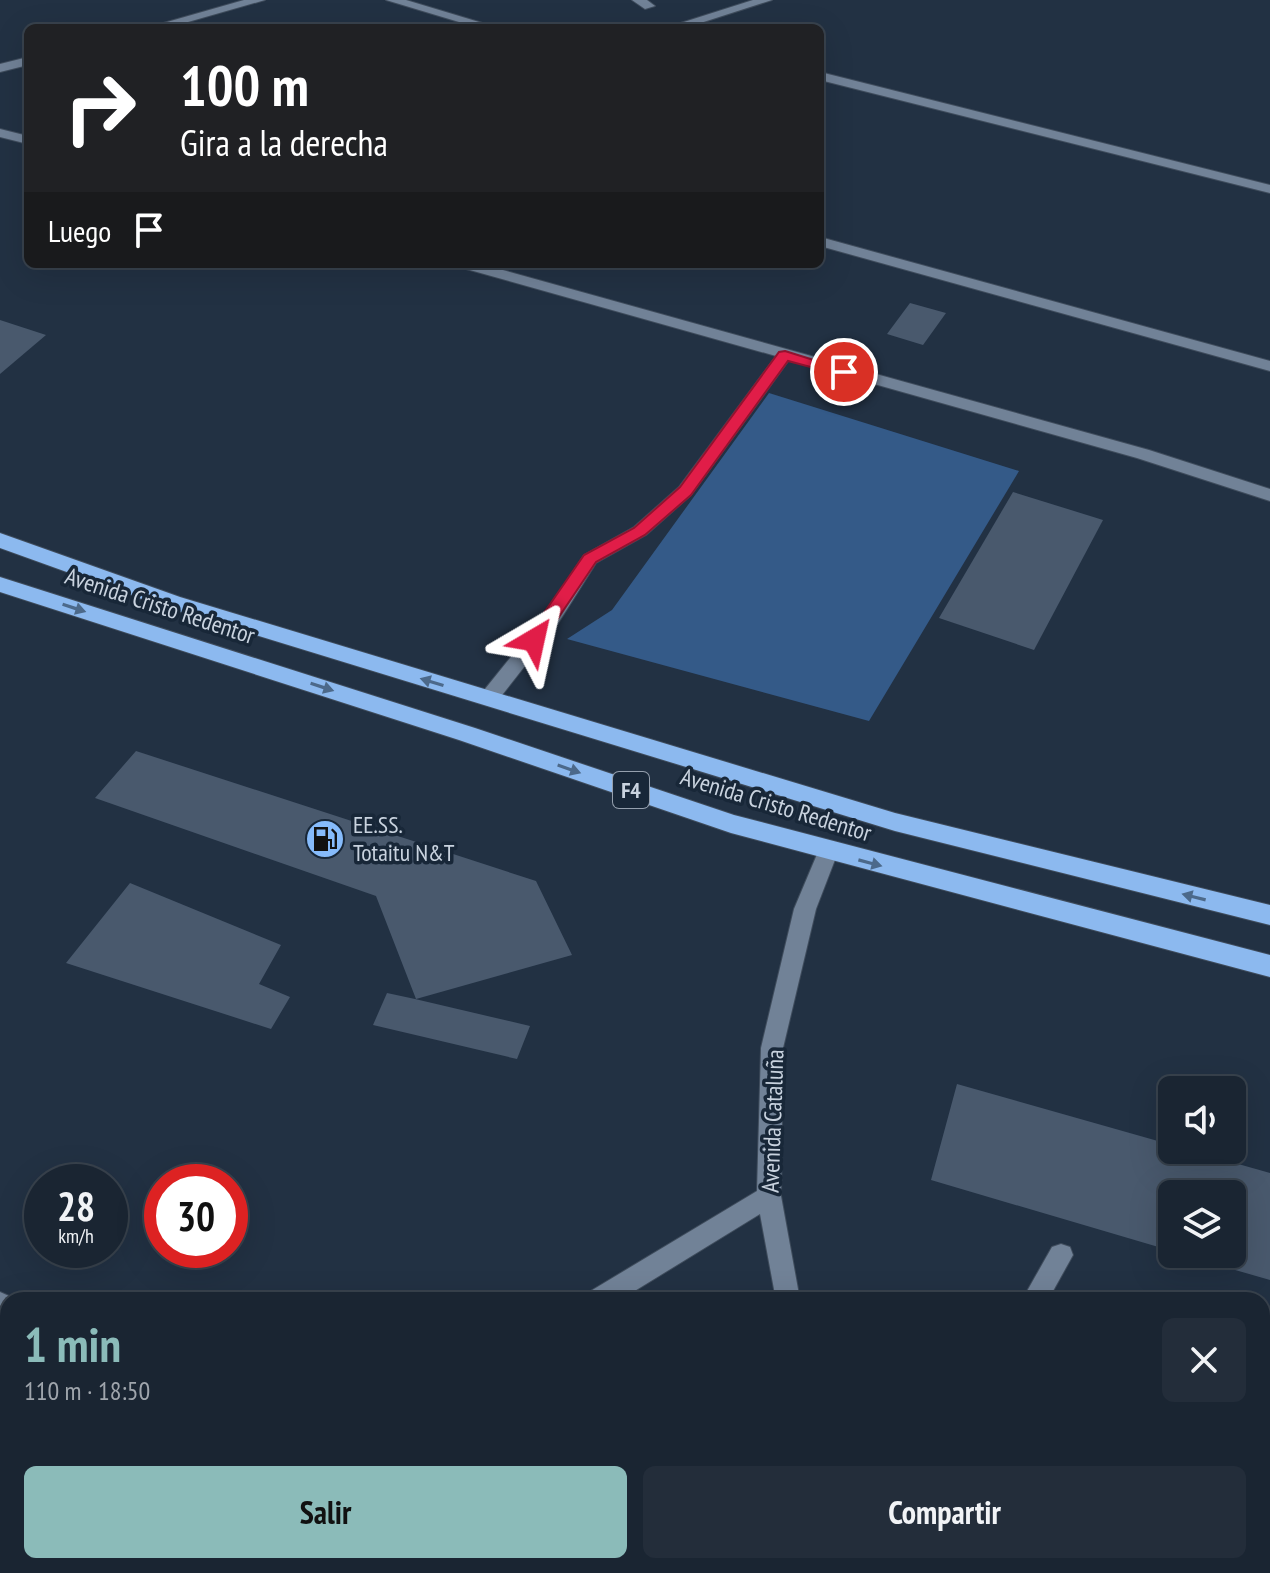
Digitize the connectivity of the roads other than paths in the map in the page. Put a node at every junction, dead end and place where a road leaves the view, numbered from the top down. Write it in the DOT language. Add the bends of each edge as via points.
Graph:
graph roads {
  1 [pos="259,0"];
  2 [pos="392,0"];
  3 [pos="766,0"];
  4 [pos="167,24"];
  5 [pos="479,24"];
  6 [pos="685,24"];
  7 [pos="24,62"];
  8 [pos="0,68"];
  9 [pos="824,77"];
  10 [pos="0,133"];
  11 [pos="24,139"];
  12 [pos="1270,189"];
  13 [pos="824,242"];
  14 [pos="478,268"];
  15 [pos="785,355"];
  16 [pos="1270,366"];
  17 [pos="1270,495"];
  18 [pos="0,540"];
  19 [pos="0,584"];
  20 [pos="488,699"];
  21 [pos="828,852"];
  22 [pos="1270,915"];
  23 [pos="1270,966"];
  24 [pos="769,1196"];
  25 [pos="1061,1255"];
  26 [pos="611,1292"];
  27 [pos="787,1292"];
  28 [pos="1039,1292"];
  1 -- 4 [label="street"];
  2 -- 5 [label="street"];
  3 -- 6 [label="street"];
  7 -- 8 [label="street"];
  9 -- 12 [label="street"];
  10 -- 11 [label="street"];
  13 -- 16 [label="street"];
  14 -- 15 [label="street"];
  15 -- 17 [label="street" via="1143,454"];
  15 -- 20 [label="street" via="685,491 640,531 590,559 550,621"];
  20 -- 18 [label="highway, Avenida Cristo Redentor / F4, one-way" via="172,602"];
  19 -- 21 [label="highway, Avenida Cristo Redentor / F4, one-way"];
  22 -- 20 [label="highway, Avenida Cristo Redentor / F4, one-way" via="895,822"];
  21 -- 23 [label="highway, Avenida Cristo Redentor / F4, one-way"];
  21 -- 24 [label="street, Avenida Cataluña" via="805,909 772,1048"];
  24 -- 26 [label="street"];
  24 -- 27 [label="street, Avenida Cataluña"];
  25 -- 28 [label="street"];
}
